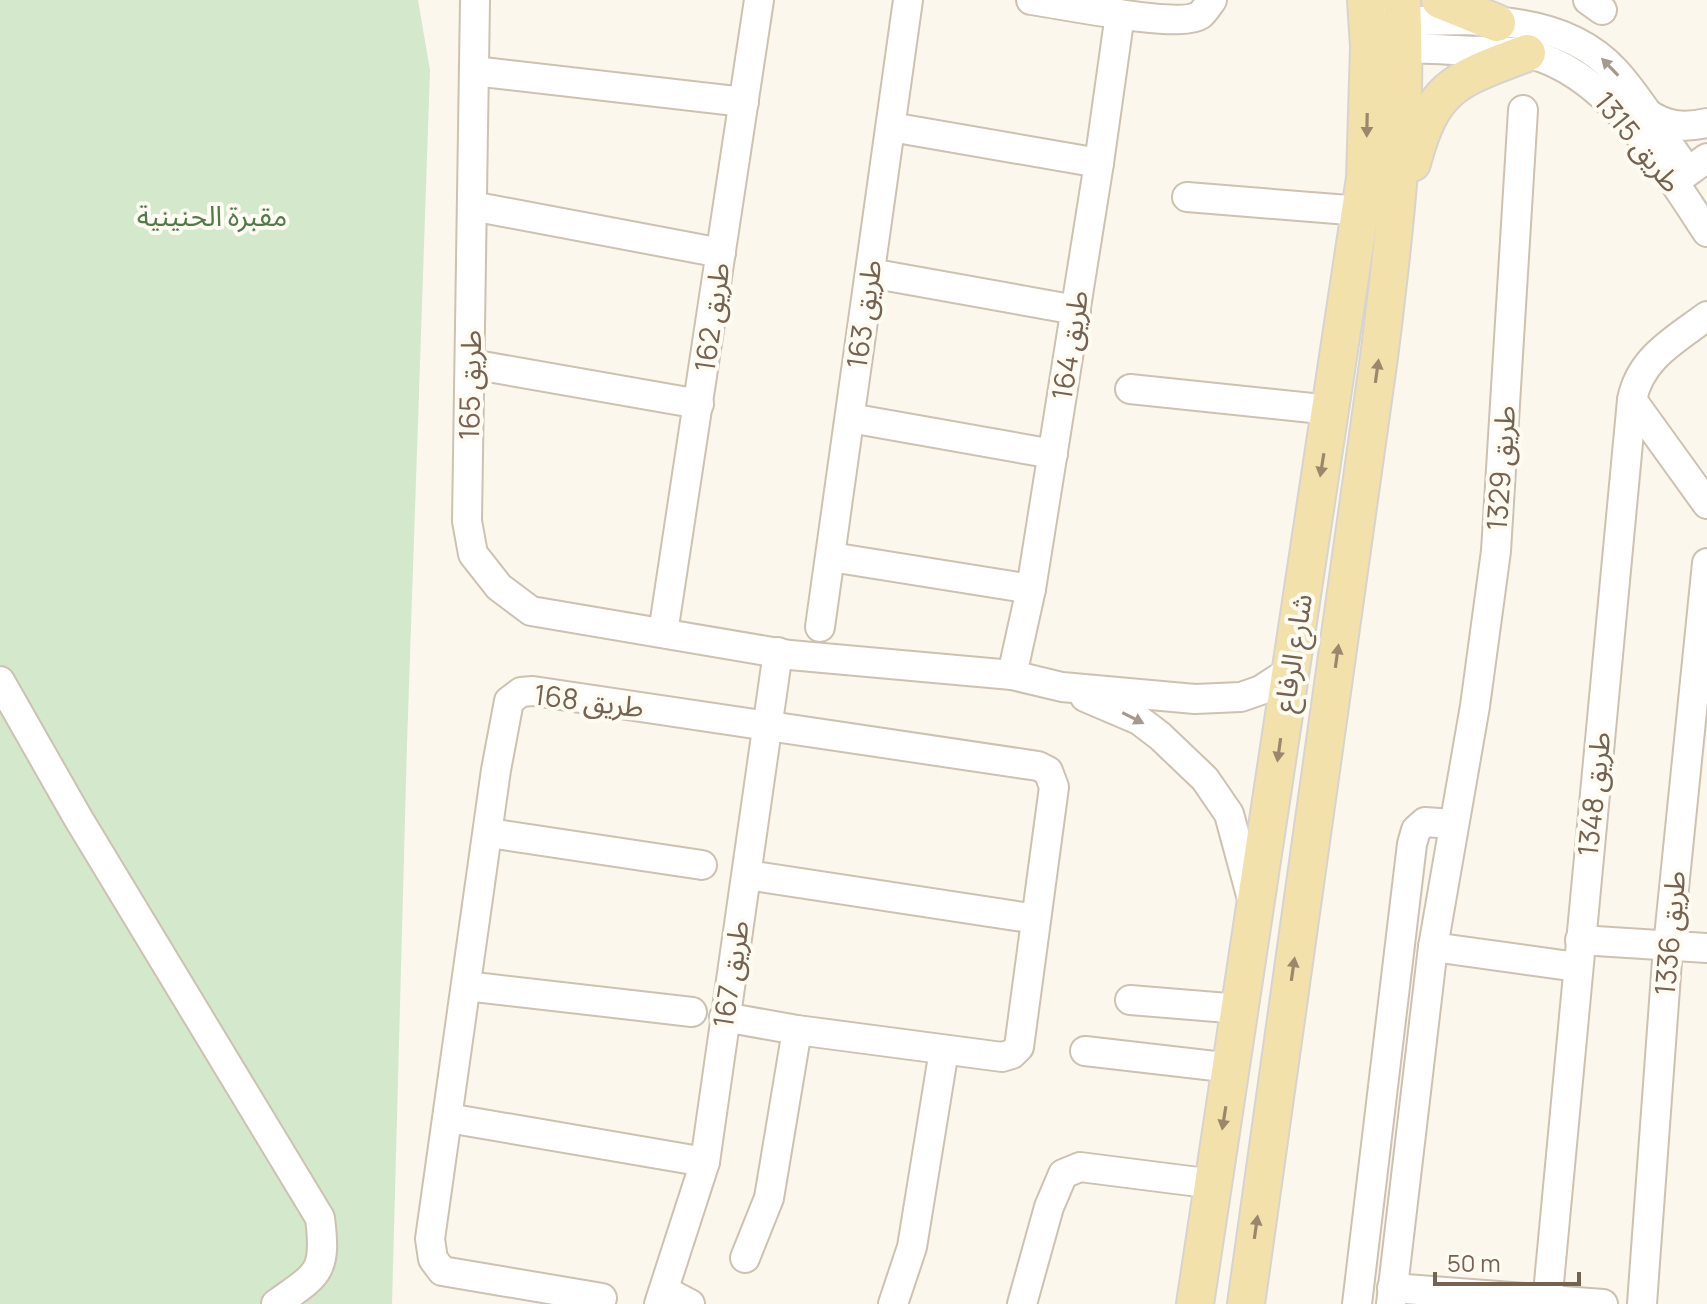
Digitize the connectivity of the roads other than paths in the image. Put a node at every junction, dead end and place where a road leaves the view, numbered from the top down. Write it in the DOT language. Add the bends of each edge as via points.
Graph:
graph roads {
  1 [pos="475,0"];
  2 [pos="759,0"];
  3 [pos="908,0"];
  4 [pos="1440,0"];
  5 [pos="1049,1"];
  6 [pos="1206,8"];
  7 [pos="1120,14"];
  8 [pos="1385,23"];
  9 [pos="1497,23"];
  10 [pos="1527,53"];
  11 [pos="474,71"];
  12 [pos="744,102"];
  13 [pos="1523,110"];
  14 [pos="1645,111"];
  15 [pos="1707,125"];
  16 [pos="891,127"];
  17 [pos="1099,163"];
  18 [pos="1681,165"];
  19 [pos="1187,197"];
  20 [pos="1707,197"];
  21 [pos="472,206"];
  22 [pos="1361,211"];
  23 [pos="1396,222"];
  24 [pos="1707,232"];
  25 [pos="721,253"];
  26 [pos="870,273"];
  27 [pos="1076,310"];
  28 [pos="1707,316"];
  29 [pos="471,364"];
  30 [pos="1130,389"];
  31 [pos="1632,400"];
  32 [pos="699,404"];
  33 [pos="1331,410"];
  34 [pos="850,418"];
  35 [pos="1053,454"];
  36 [pos="1701,484"];
  37 [pos="831,557"];
  38 [pos="1707,563"];
  39 [pos="1031,589"];
  40 [pos="820,627"];
  41 [pos="663,633"];
  42 [pos="778,652"];
  43 [pos="1290,671"];
  44 [pos="1012,675"];
  45 [pos="1,684"];
  46 [pos="1062,687"];
  47 [pos="767,727"];
  48 [pos="1453,824"];
  49 [pos="489,833"];
  50 [pos="702,865"];
  51 [pos="747,875"];
  52 [pos="1255,912"];
  53 [pos="1036,919"];
  54 [pos="1433,947"];
  55 [pos="1668,947"];
  56 [pos="1707,948"];
  57 [pos="1579,954"];
  58 [pos="466,986"];
  59 [pos="1130,1000"];
  60 [pos="1240,1009"];
  61 [pos="692,1012"];
  62 [pos="724,1017"];
  63 [pos="797,1030"];
  64 [pos="944,1050"];
  65 [pos="1085,1051"];
  66 [pos="1232,1068"];
  67 [pos="448,1118"];
  68 [pos="705,1162"];
  69 [pos="1213,1192"];
  70 [pos="745,1258"];
  71 [pos="1391,1296"];
  72 [pos="602,1298"];
  73 [pos="662,1298"];
  74 [pos="1547,1302"];
  75 [pos="276,1304"];
  76 [pos="690,1304"];
  77 [pos="893,1304"];
  78 [pos="1022,1304"];
  79 [pos="1195,1304"];
  80 [pos="1216,1304"];
  81 [pos="1246,1304"];
  82 [pos="1357,1304"];
  83 [pos="1603,1304"];
  84 [pos="1642,1304"];
  1 -- 11 [label="street, طريق 165"];
  2 -- 12 [label="street, طريق 162"];
  3 -- 16 [label="street, طريق 163"];
  4 -- 9 [label="main road"];
  5 -- 7 [label="street"];
  6 -- 7 [label="street" via="1182,20"];
  7 -- 17 [label="street, طريق 164"];
  8 -- 9 [label="street, طريق 1315"];
  8 -- 10 [label="street, طريق 1315"];
  8 -- 22 [label="main road, شارع الرفاع, one-way"];
  8 -- 23 [label="main road, شارع الرفاع" via="1402,136"];
  14 -- 9 [label="street, طريق 1315, one-way" via="1615,71 1581,42 1530,24"];
  10 -- 18 [label="street, طريق 1315" via="1585,80"];
  10 -- 23 [label="main road" via="1470,76 1435,103 1420,132"];
  11 -- 12 [label="street"];
  11 -- 21 [label="street, طريق 165"];
  12 -- 25 [label="street, طريق 162"];
  13 -- 48 [label="street, طريق 1329" via="1496,551"];
  14 -- 15 [label="street" via="1672,125"];
  14 -- 18 [label="street, طريق 1315"];
  15 -- 18 [label="street"];
  16 -- 17 [label="street"];
  16 -- 26 [label="street, طريق 163"];
  17 -- 27 [label="street, طريق 164"];
  18 -- 20 [label="street, طريق 1315"];
  18 -- 24 [label="street, طريق 1315"];
  19 -- 22 [label="street"];
  21 -- 25 [label="street"];
  21 -- 29 [label="street, طريق 165"];
  22 -- 33 [label="main road, شارع الرفاع"];
  81 -- 23 [label="main road, شارع الرفاع, one-way"];
  25 -- 32 [label="street, طريق 162"];
  26 -- 27 [label="street"];
  26 -- 34 [label="street, طريق 163"];
  27 -- 35 [label="street, طريق 164"];
  28 -- 31 [label="street, طريق 1348" via="1648,362"];
  29 -- 32 [label="street"];
  29 -- 41 [label="street, طريق 165" via="467,521 473,554 499,587 531,611"];
  30 -- 33 [label="street"];
  31 -- 36 [label="street"];
  31 -- 57 [label="street, طريق 1348"];
  32 -- 41 [label="street, طريق 162"];
  33 -- 43 [label="main road, شارع الرفاع, one-way"];
  34 -- 35 [label="street"];
  34 -- 37 [label="street, طريق 163"];
  35 -- 39 [label="street, طريق 164"];
  37 -- 39 [label="street"];
  37 -- 40 [label="street, طريق 163"];
  38 -- 55 [label="street, طريق 1336"];
  39 -- 44 [label="street, طريق 164"];
  41 -- 42 [label="street, طريق 165"];
  42 -- 44 [label="street, طريق 165"];
  42 -- 47 [label="street, طريق 167"];
  43 -- 46 [label="street" via="1261,690 1223,699"];
  43 -- 52 [label="main road, شارع الرفاع, one-way"];
  44 -- 46 [label="street, طريق 165"];
  45 -- 75 [label="street" via="320,1218 324,1248 315,1276"];
  46 -- 52 [label="street, one-way" via="1139,720 1205,779 1229,814"];
  47 -- 49 [label="street, طريق 168" via="521,692 509,701 503,725"];
  47 -- 51 [label="street, طريق 167"];
  47 -- 53 [label="street, طريق 168" via="1048,771 1054,787"];
  48 -- 54 [label="street, طريق 1329"];
  48 -- 82 [label="street" via="1425,822 1412,844"];
  49 -- 50 [label="street"];
  49 -- 58 [label="street, طريق 168"];
  51 -- 53 [label="street"];
  51 -- 62 [label="street, طريق 167"];
  52 -- 60 [label="main road, شارع الرفاع"];
  53 -- 64 [label="street, طريق 168" via="1019,1047 1002,1057"];
  54 -- 57 [label="street"];
  54 -- 71 [label="street, طريق 1329"];
  55 -- 56 [label="street"];
  55 -- 57 [label="street"];
  55 -- 84 [label="street, طريق 1336"];
  57 -- 74 [label="street, طريق 1348"];
  58 -- 61 [label="street"];
  58 -- 67 [label="street, طريق 168"];
  59 -- 60 [label="street"];
  60 -- 66 [label="main road, شارع الرفاع"];
  62 -- 63 [label="street, طريق 168"];
  62 -- 68 [label="street, طريق 167"];
  63 -- 64 [label="street, طريق 168"];
  63 -- 70 [label="street" via="769,1198"];
  64 -- 77 [label="street" via="912,1247"];
  65 -- 66 [label="street"];
  66 -- 69 [label="main road, شارع الرفاع, one-way"];
  67 -- 68 [label="street"];
  67 -- 72 [label="street, طريق 168" via="430,1239 433,1259 442,1271"];
  68 -- 73 [label="street, طريق 167"];
  69 -- 78 [label="street" via="1080,1167 1063,1174"];
  69 -- 79 [label="main road, شارع الرفاع"];
  69 -- 80 [label="main road"];
  71 -- 74 [label="street"];
  73 -- 76 [label="street, طريق 167"];
  74 -- 83 [label="street"];
}
